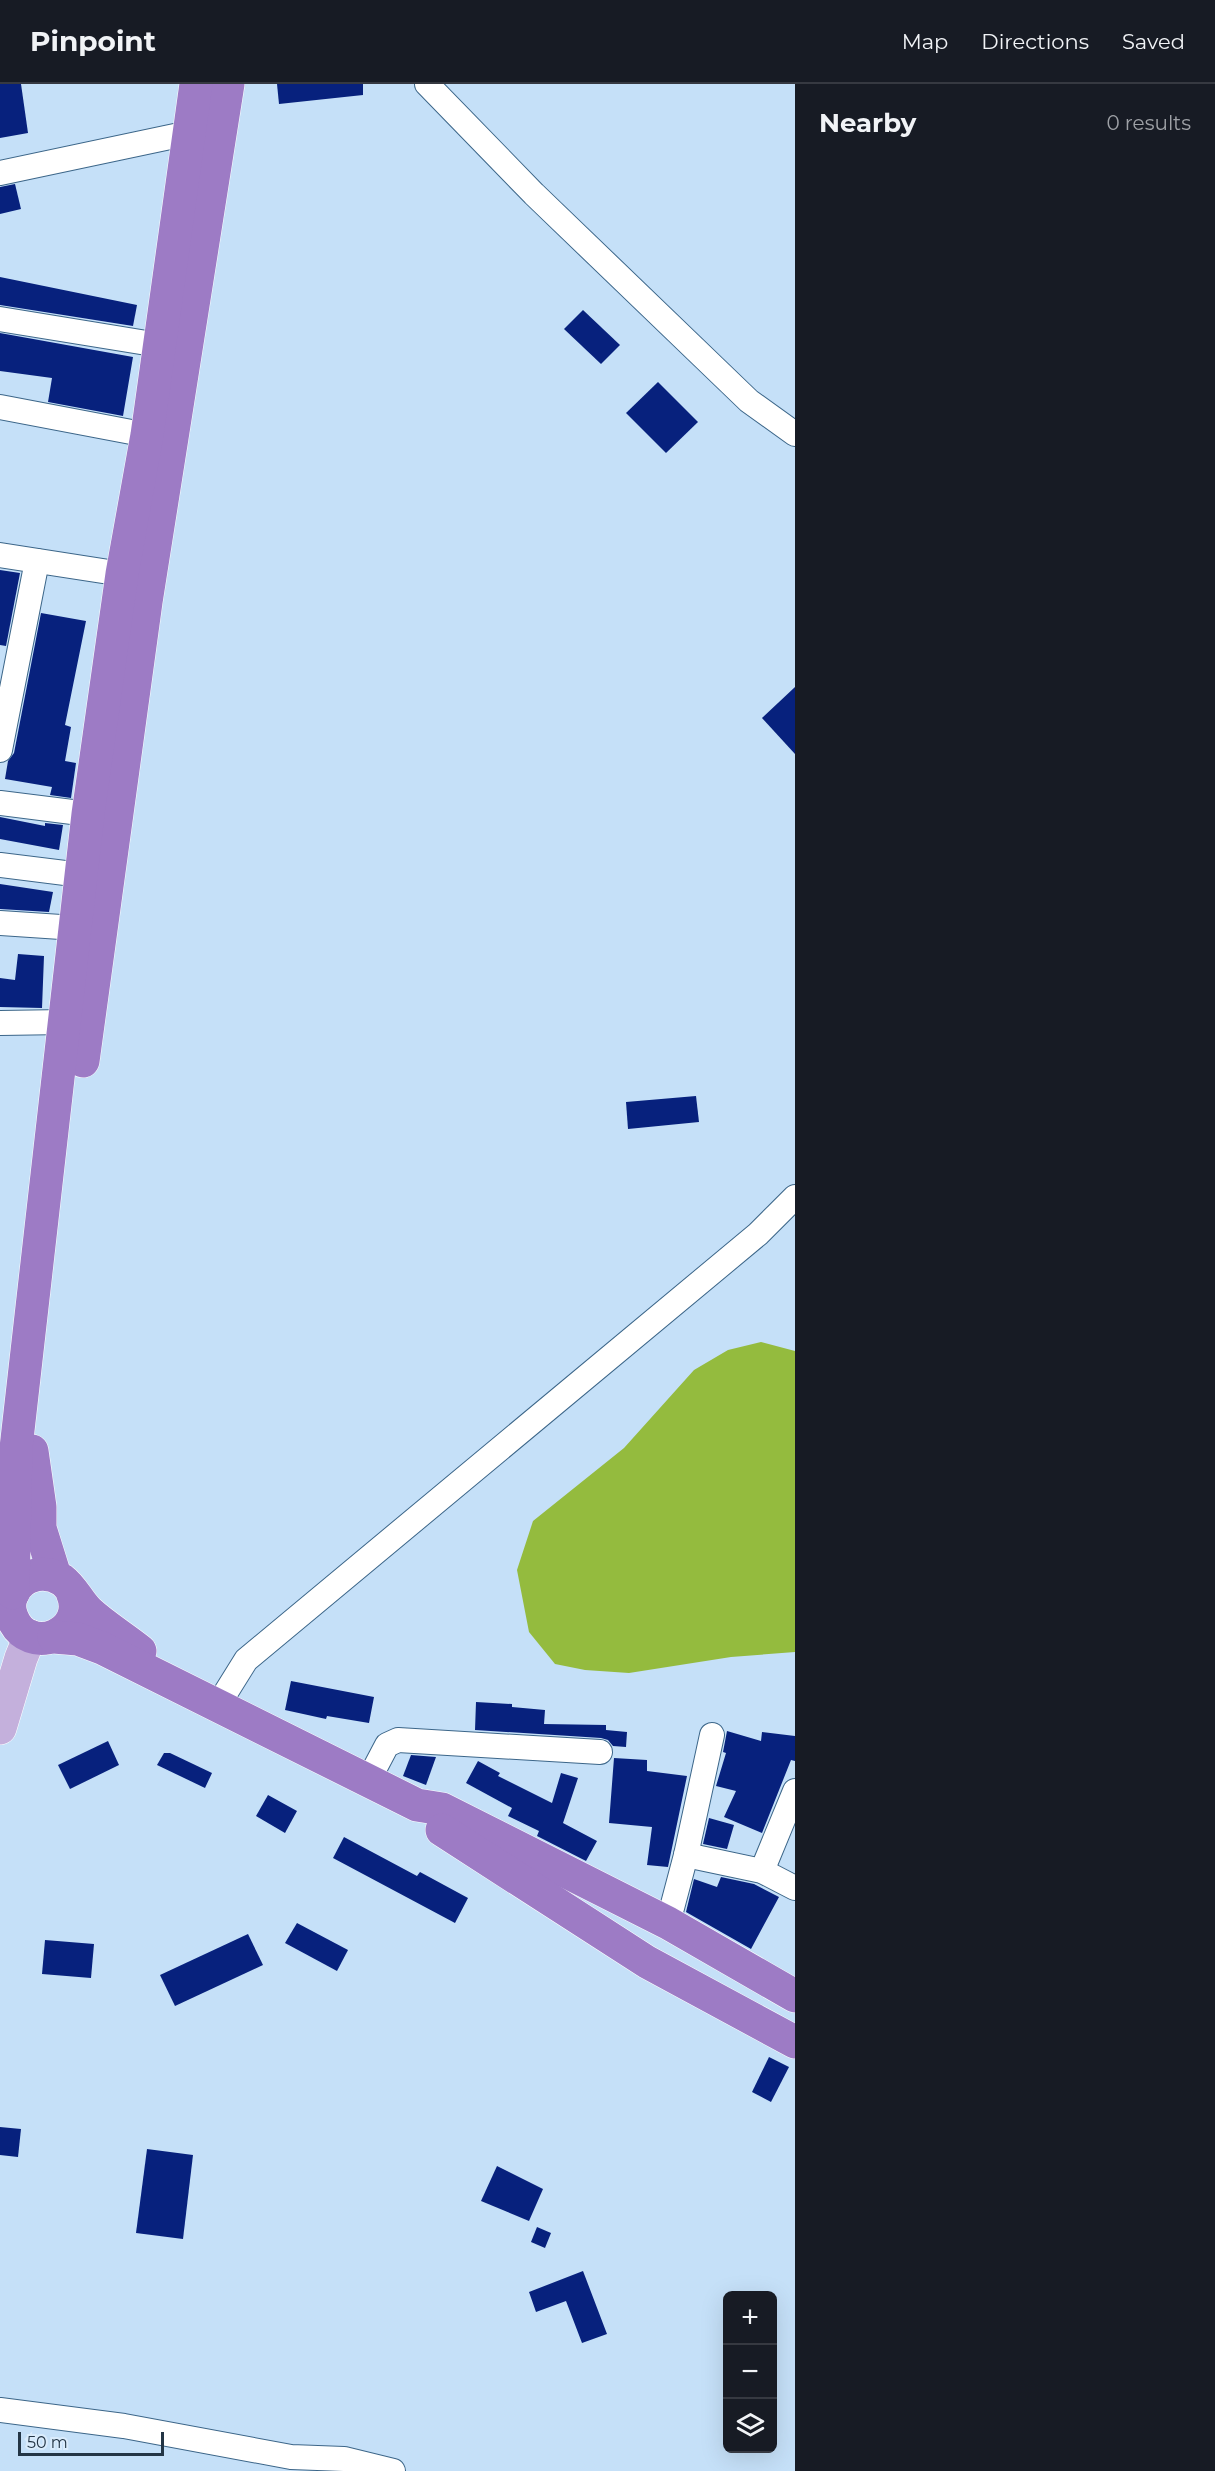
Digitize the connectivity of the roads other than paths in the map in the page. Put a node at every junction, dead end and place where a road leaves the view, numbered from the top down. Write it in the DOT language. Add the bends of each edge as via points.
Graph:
graph roads {
  1 [pos="196,84"];
  2 [pos="228,84"];
  3 [pos="427,84"];
  4 [pos="189,133"];
  5 [pos="0,173"];
  6 [pos="0,319"];
  7 [pos="159,345"];
  8 [pos="0,407"];
  9 [pos="795,434"];
  10 [pos="147,435"];
  11 [pos="0,555"];
  12 [pos="37,561"];
  13 [pos="122,574"];
  14 [pos="0,750"];
  15 [pos="0,803"];
  16 [pos="88,814"];
  17 [pos="0,865"];
  18 [pos="81,875"];
  19 [pos="0,923"];
  20 [pos="76,928"];
  21 [pos="65,1022"];
  22 [pos="0,1023"];
  23 [pos="795,1197"];
  24 [pos="63,1584"];
  25 [pos="16,1612"];
  26 [pos="0,1653"];
  27 [pos="209,1700"];
  28 [pos="0,1728"];
  29 [pos="712,1735"];
  30 [pos="600,1752"];
  31 [pos="368,1781"];
  32 [pos="795,1791"];
  33 [pos="417,1805"];
  34 [pos="686,1855"];
  35 [pos="762,1871"];
  36 [pos="795,1888"];
  37 [pos="668,1923"];
  38 [pos="795,1996"];
  39 [pos="795,2042"];
  40 [pos="0,2410"];
  41 [pos="393,2471"];
  1 -- 4 [label="highway"];
  2 -- 24 [label="highway" via="146,602 31,1444 40,1528"];
  3 -- 9 [label="street" via="534,194 741,393"];
  4 -- 5 [label="street"];
  4 -- 7 [label="highway"];
  6 -- 7 [label="street"];
  7 -- 10 [label="highway"];
  8 -- 10 [label="street"];
  10 -- 13 [label="highway"];
  11 -- 12 [label="street"];
  12 -- 13 [label="street"];
  12 -- 14 [label="street"];
  13 -- 16 [label="highway"];
  15 -- 16 [label="street"];
  16 -- 18 [label="highway"];
  17 -- 18 [label="street"];
  18 -- 20 [label="highway"];
  19 -- 20 [label="street"];
  20 -- 21 [label="highway"];
  21 -- 22 [label="street"];
  21 -- 25 [label="highway" via="16,1448"];
  23 -- 27 [label="street" via="758,1234 246,1660"];
  24 -- 25 [label="highway" via="35,1575 26,1579"];
  24 -- 25 [label="highway" via="75,1603 72,1621 64,1631"];
  24 -- 27 [label="highway" via="89,1612"];
  25 -- 26 [label="main road"];
  25 -- 27 [label="highway"];
  25 -- 28 [label="main road" via="21,1658"];
  27 -- 31 [label="highway"];
  29 -- 34 [label="street"];
  30 -- 31 [label="street" via="398,1740 387,1745"];
  31 -- 33 [label="highway"];
  32 -- 35 [label="street"];
  33 -- 37 [label="highway" via="442,1809"];
  33 -- 39 [label="highway" via="441,1830 647,1962"];
  34 -- 35 [label="street"];
  34 -- 37 [label="street"];
  35 -- 36 [label="street"];
  37 -- 38 [label="highway"];
  40 -- 41 [label="street" via="124,2426 291,2457 344,2459"];
}
